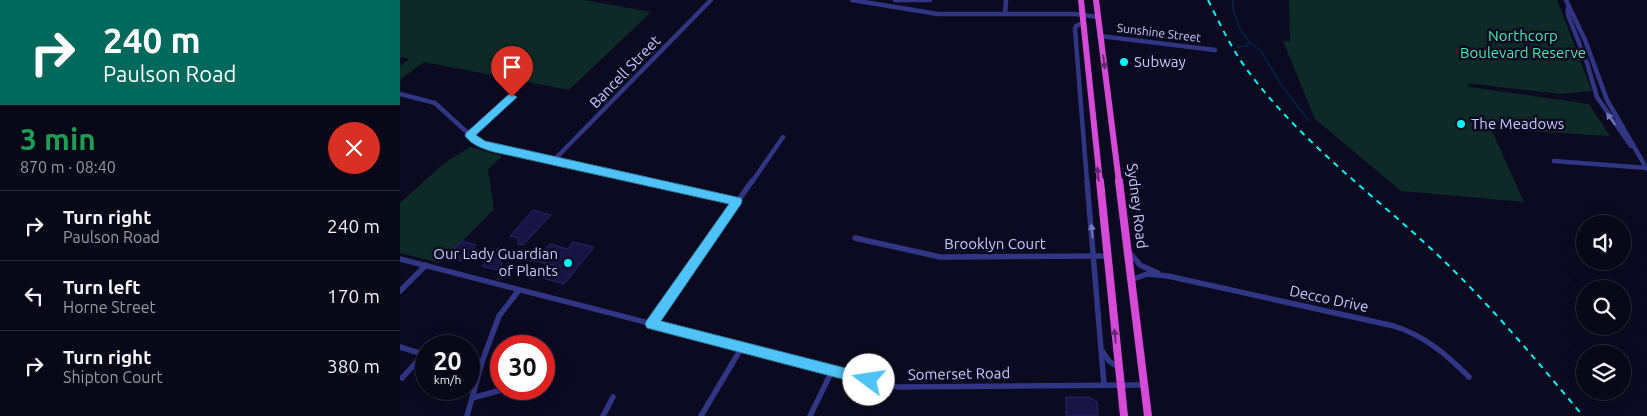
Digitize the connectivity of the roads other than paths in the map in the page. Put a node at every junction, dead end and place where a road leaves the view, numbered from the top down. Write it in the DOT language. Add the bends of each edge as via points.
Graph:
graph roads {
  1 [pos="711,0"];
  2 [pos="852,0"];
  3 [pos="895,0"];
  4 [pos="930,0"];
  5 [pos="1006,0"];
  6 [pos="1081,0"];
  7 [pos="1096,0"];
  8 [pos="1566,0"];
  9 [pos="1568,7"];
  10 [pos="1005,14"];
  11 [pos="1098,17"];
  12 [pos="1082,18"];
  13 [pos="1100,36"];
  14 [pos="1215,50"];
  15 [pos="400,94"];
  16 [pos="512,97"];
  17 [pos="1607,100"];
  18 [pos="1600,103"];
  19 [pos="1082,121"];
  20 [pos="1093,121"];
  21 [pos="470,136"];
  22 [pos="783,137"];
  23 [pos="1641,158"];
  24 [pos="554,160"];
  25 [pos="1554,161"];
  26 [pos="1647,169"];
  27 [pos="737,201"];
  28 [pos="855,238"];
  29 [pos="1128,249"];
  30 [pos="1107,256"];
  31 [pos="1094,257"];
  32 [pos="400,259"];
  33 [pos="426,265"];
  34 [pos="1168,276"];
  35 [pos="1131,280"];
  36 [pos="519,290"];
  37 [pos="400,291"];
  38 [pos="652,324"];
  39 [pos="400,347"];
  40 [pos="742,347"];
  41 [pos="1103,350"];
  42 [pos="415,351"];
  43 [pos="482,362"];
  44 [pos="415,364"];
  45 [pos="1118,367"];
  46 [pos="480,369"];
  47 [pos="832,371"];
  48 [pos="1469,377"];
  49 [pos="402,378"];
  50 [pos="1104,384"];
  51 [pos="1120,384"];
  52 [pos="1144,385"];
  53 [pos="613,397"];
  54 [pos="471,400"];
  55 [pos="467,416"];
  56 [pos="603,416"];
  57 [pos="701,416"];
  58 [pos="810,416"];
  59 [pos="1124,416"];
  60 [pos="1148,416"];
  1 -- 24 [label="street, Bancell Street"];
  2 -- 10 [label="street" via="938,14"];
  3 -- 4 [label="street"];
  5 -- 10 [label="street"];
  6 -- 12 [label="highway"];
  7 -- 11 [label="highway, Sydney Road"];
  8 -- 9 [label="street"];
  9 -- 17 [label="street" via="1585,40"];
  9 -- 18 [label="street" via="1568,15"];
  10 -- 12 [label="street"];
  11 -- 12 [label="street"];
  11 -- 13 [label="highway, Sydney Road"];
  12 -- 19 [label="street" via="1075,29"];
  12 -- 20 [label="highway"];
  13 -- 14 [label="street, Sunshine Street"];
  13 -- 29 [label="highway, Sydney Road, one-way"];
  15 -- 21 [label="street" via="435,103"];
  16 -- 21 [label="street"];
  17 -- 18 [label="street"];
  17 -- 23 [label="street"];
  23 -- 18 [label="street, one-way"];
  19 -- 20 [label="street"];
  31 -- 19 [label="street, one-way"];
  30 -- 20 [label="highway, one-way"];
  21 -- 24 [label="street" via="486,146"];
  22 -- 27 [label="street"];
  23 -- 26 [label="street"];
  24 -- 27 [label="street"];
  25 -- 26 [label="street"];
  27 -- 38 [label="street"];
  28 -- 31 [label="street, Brooklyn Court" via="940,257"];
  29 -- 34 [label="street, Decco Drive" via="1145,268"];
  29 -- 35 [label="highway, Sydney Road"];
  30 -- 31 [label="street, Brooklyn Court"];
  45 -- 30 [label="highway, one-way"];
  31 -- 41 [label="street"];
  32 -- 33 [label="street, Somerset Road"];
  33 -- 36 [label="street, Somerset Road"];
  33 -- 37 [label="street"];
  34 -- 35 [label="street, Decco Drive" via="1147,274"];
  34 -- 48 [label="street, Decco Drive" via="1412,332 1440,348"];
  35 -- 52 [label="highway, Sydney Road"];
  36 -- 38 [label="street, Somerset Road"];
  36 -- 43 [label="street" via="499,316"];
  38 -- 40 [label="street, Somerset Road"];
  39 -- 42 [label="street"];
  40 -- 47 [label="street, Somerset Road"];
  40 -- 57 [label="street"];
  41 -- 45 [label="street" via="1109,361"];
  41 -- 50 [label="street"];
  43 -- 46 [label="street"];
  44 -- 49 [label="street"];
  45 -- 51 [label="highway"];
  47 -- 50 [label="street, Somerset Road" via="898,387"];
  47 -- 58 [label="street"];
  50 -- 51 [label="street, Somerset Road"];
  51 -- 52 [label="street, Somerset Road"];
  51 -- 59 [label="highway"];
  52 -- 60 [label="highway, Sydney Road"];
  53 -- 56 [label="street"];
  54 -- 55 [label="street"];
}
